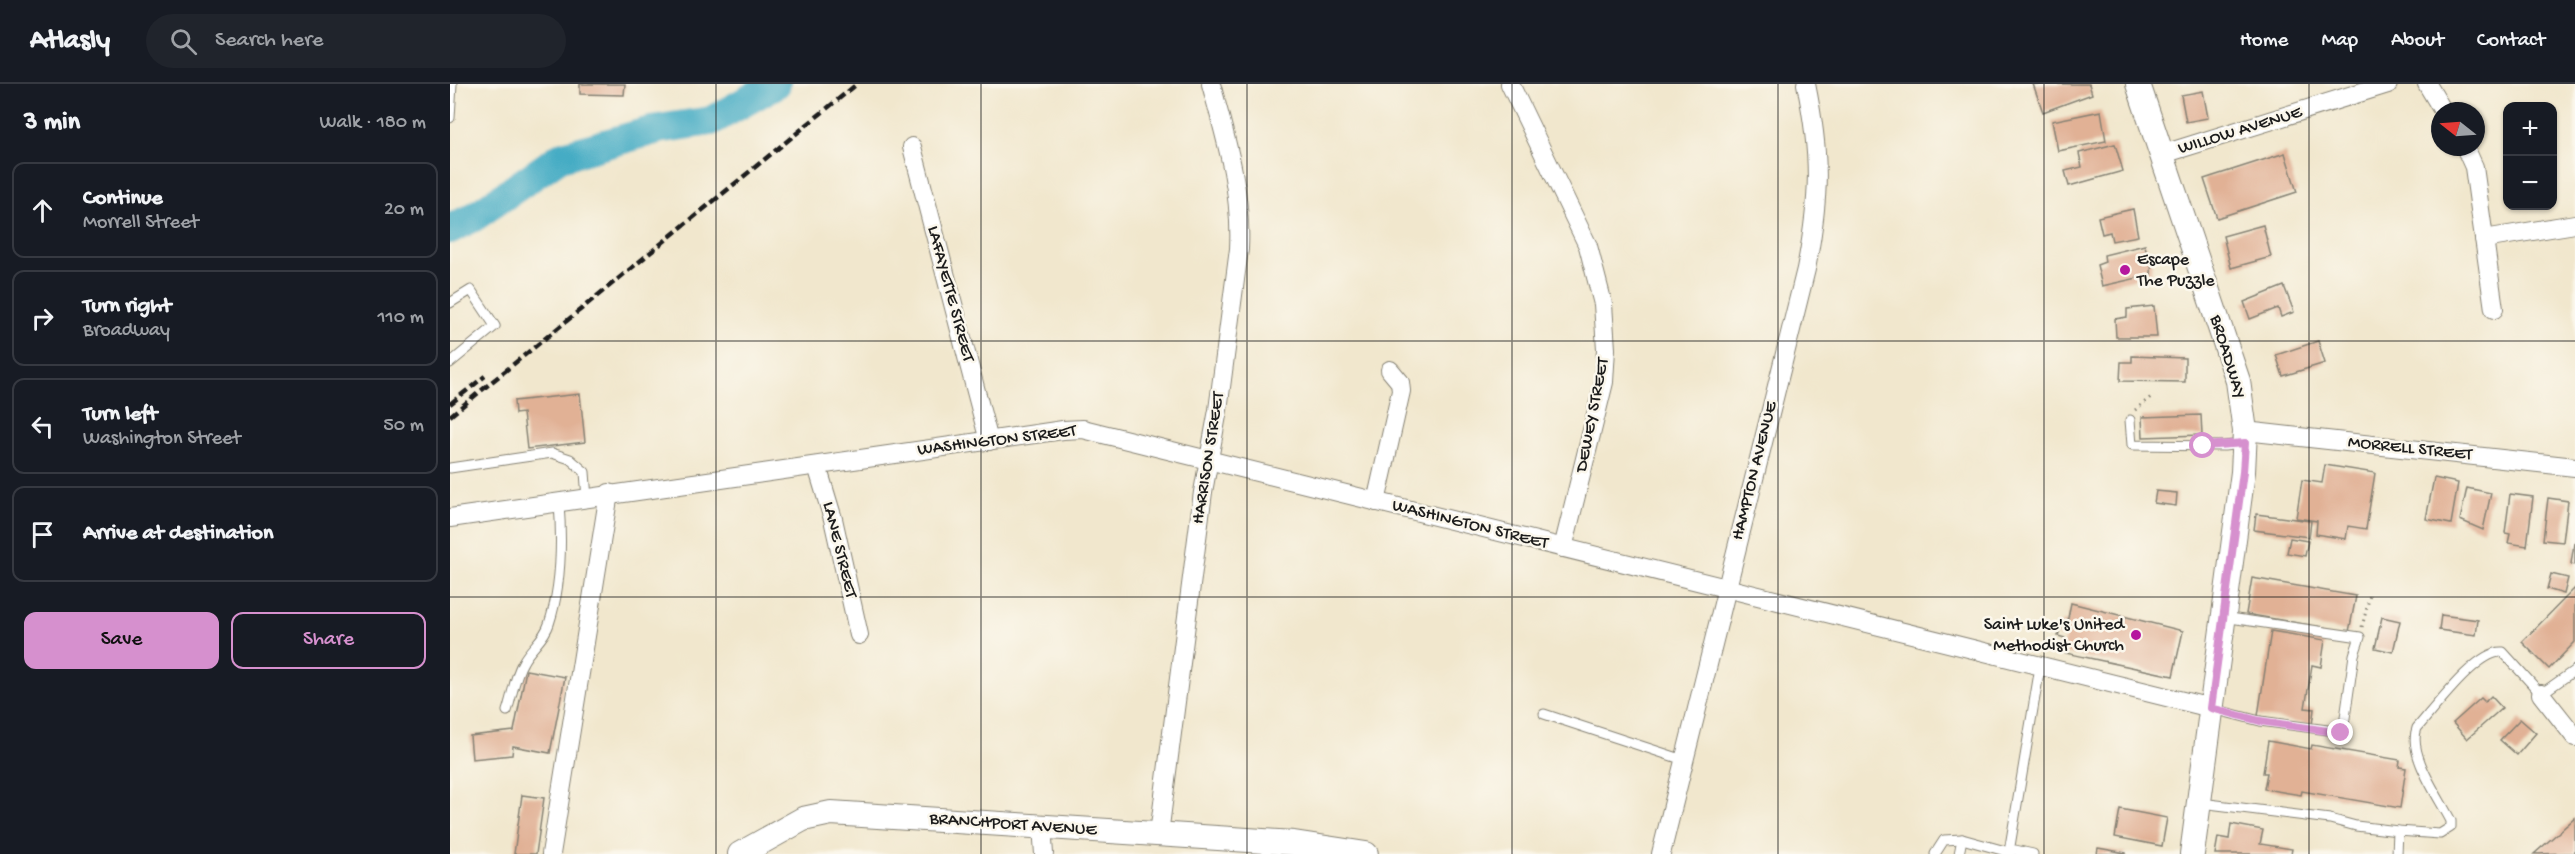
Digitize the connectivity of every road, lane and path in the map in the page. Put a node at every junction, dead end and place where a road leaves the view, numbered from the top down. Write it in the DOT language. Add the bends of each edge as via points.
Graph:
graph roads {
  1 [pos="452,84"];
  2 [pos="1210,84"];
  3 [pos="1510,84"];
  4 [pos="1806,84"];
  5 [pos="2138,84"];
  6 [pos="2388,84"];
  7 [pos="2427,84"];
  8 [pos="2438,102"];
  9 [pos="450,118"];
  10 [pos="912,147"];
  11 [pos="2160,155"];
  12 [pos="2469,156"];
  13 [pos="2575,224"];
  14 [pos="2484,238"];
  15 [pos="450,303"];
  16 [pos="2494,309"];
  17 [pos="450,363"];
  18 [pos="1390,370"];
  19 [pos="2151,397"];
  20 [pos="2130,420"];
  21 [pos="2245,437"];
  22 [pos="989,441"];
  23 [pos="1209,461"];
  24 [pos="817,466"];
  25 [pos="2575,467"];
  26 [pos="450,468"];
  27 [pos="609,494"];
  28 [pos="587,499"];
  29 [pos="1376,502"];
  30 [pos="559,503"];
  31 [pos="450,518"];
  32 [pos="1563,548"];
  33 [pos="1726,589"];
  34 [pos="2370,595"];
  35 [pos="2223,617"];
  36 [pos="859,635"];
  37 [pos="2360,637"];
  38 [pos="2040,667"];
  39 [pos="2575,670"];
  40 [pos="2541,694"];
  41 [pos="2211,708"];
  42 [pos="507,711"];
  43 [pos="1544,714"];
  44 [pos="2575,737"];
  45 [pos="1684,760"];
  46 [pos="2198,802"];
  47 [pos="1042,826"];
  48 [pos="2398,831"];
  49 [pos="1159,834"];
  50 [pos="1962,839"];
  51 [pos="2008,853"];
  52 [pos="551,854"];
  53 [pos="741,854"];
  54 [pos="1044,854"];
  55 [pos="1366,854"];
  56 [pos="1661,854"];
  57 [pos="1935,854"];
  58 [pos="1959,854"];
  59 [pos="2033,854"];
  60 [pos="2192,854"];
  61 [pos="2397,854"];
  1 -- 9 [label="lane"];
  2 -- 23 [label="street, HARRISON STREET" via="1235,172 1240,222"];
  3 -- 32 [label="street, DEWEY STREET" via="1588,246 1603,304 1604,382"];
  4 -- 33 [label="street, HAMPTON AVENUE" via="1818,154 1817,211"];
  5 -- 11 [label="street, BROADWAY"];
  6 -- 11 [label="street, WILLOW AVENUE"];
  7 -- 8 [label="street"];
  10 -- 22 [label="street, LAFAYETTE STREET"];
  11 -- 21 [label="street, BROADWAY" via="2238,381"];
  12 -- 14 [label="street"];
  13 -- 14 [label="street"];
  14 -- 16 [label="street"];
  15 -- 17 [label="lane" via="471,290 495,326"];
  18 -- 29 [label="street" via="1400,382 1401,391"];
  19 -- 20 [label="path" via="2132,413"];
  20 -- 21 [label="lane, MORRELL STREET" via="2133,445 2224,446"];
  21 -- 25 [label="street, MORRELL STREET"];
  21 -- 35 [label="street, BROADWAY"];
  22 -- 23 [label="street, WASHINGTON STREET" via="1083,429"];
  22 -- 24 [label="street, WASHINGTON STREET"];
  23 -- 29 [label="street, WASHINGTON STREET"];
  23 -- 49 [label="street, HARRISON STREET"];
  24 -- 27 [label="street, WASHINGTON STREET"];
  24 -- 36 [label="street, LANE STREET"];
  26 -- 28 [label="lane" via="552,453 570,459 585,472"];
  27 -- 28 [label="street, WASHINGTON STREET"];
  27 -- 52 [label="street"];
  28 -- 30 [label="street, WASHINGTON STREET"];
  29 -- 32 [label="street, WASHINGTON STREET"];
  30 -- 31 [label="street, WASHINGTON STREET"];
  30 -- 42 [label="lane" via="559,578 549,624 523,662"];
  32 -- 33 [label="street, WASHINGTON STREET"];
  33 -- 38 [label="street, WASHINGTON STREET"];
  33 -- 45 [label="street, HAMPTON AVENUE"];
  34 -- 37 [label="path"];
  35 -- 37 [label="lane"];
  35 -- 41 [label="street, BROADWAY"];
  37 -- 41 [label="lane, WASHINGTON STREET" via="2344,730 2338,733 2260,721"];
  38 -- 41 [label="street, WASHINGTON STREET"];
  38 -- 51 [label="lane"];
  39 -- 40 [label="lane"];
  40 -- 44 [label="street"];
  40 -- 48 [label="lane" via="2503,652 2480,658 2415,734 2414,750 2451,827 2440,834"];
  41 -- 46 [label="street, BROADWAY"];
  43 -- 45 [label="lane"];
  45 -- 56 [label="street, HAMPTON AVENUE"];
  46 -- 48 [label="lane"];
  46 -- 60 [label="street, BROADWAY"];
  47 -- 49 [label="street, BRANCHPORT AVENUE"];
  47 -- 53 [label="street, BRANCHPORT AVENUE" via="831,813 803,819"];
  47 -- 54 [label="street"];
  48 -- 61 [label="lane"];
  49 -- 55 [label="street, BRANCHPORT AVENUE" via="1294,843"];
  50 -- 51 [label="lane"];
  50 -- 57 [label="lane" via="1944,840"];
  50 -- 58 [label="lane"];
  51 -- 59 [label="lane" via="2015,850"];
}
